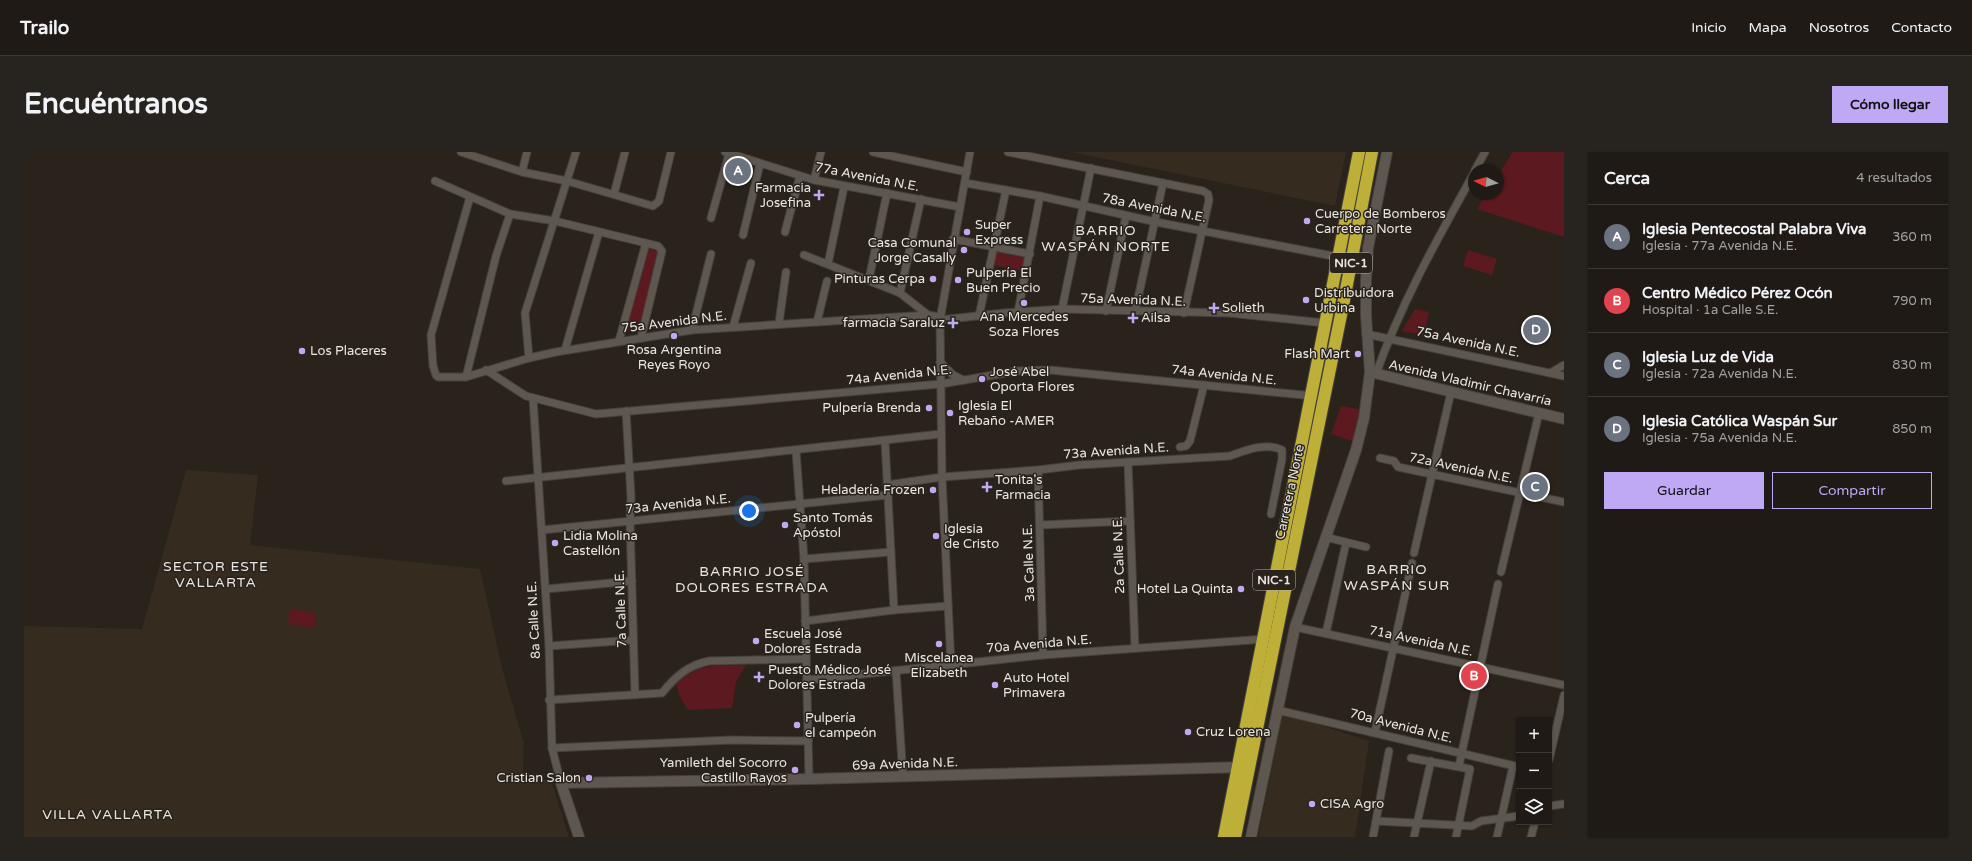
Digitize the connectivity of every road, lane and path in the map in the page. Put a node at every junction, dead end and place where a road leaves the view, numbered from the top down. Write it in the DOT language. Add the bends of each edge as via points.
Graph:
graph roads {
  1 [pos="461,152"];
  2 [pos="527,152"];
  3 [pos="576,152"];
  4 [pos="625,152"];
  5 [pos="671,152"];
  6 [pos="821,152"];
  7 [pos="873,152"];
  8 [pos="970,152"];
  9 [pos="1008,152"];
  10 [pos="1359,152"];
  11 [pos="1372,152"];
  12 [pos="1387,152"];
  13 [pos="1485,152"];
  14 [pos="727,153"];
  15 [pos="482,155"];
  16 [pos="742,155"];
  17 [pos="760,164"];
  18 [pos="1479,164"];
  19 [pos="1091,168"];
  20 [pos="522,172"];
  21 [pos="967,172"];
  22 [pos="800,176"];
  23 [pos="814,180"];
  24 [pos="567,181"];
  25 [pos="434,182"];
  26 [pos="965,183"];
  27 [pos="1163,183"];
  28 [pos="1468,184"];
  29 [pos="844,187"];
  30 [pos="1006,190"];
  31 [pos="887,193"];
  32 [pos="614,194"];
  33 [pos="1040,196"];
  34 [pos="470,197"];
  35 [pos="921,199"];
  36 [pos="1083,206"];
  37 [pos="960,207"];
  38 [pos="510,214"];
  39 [pos="1126,216"];
  40 [pos="711,218"];
  41 [pos="555,221"];
  42 [pos="1156,222"];
  43 [pos="1201,230"];
  44 [pos="599,232"];
  45 [pos="785,232"];
  46 [pos="743,235"];
  47 [pos="953,239"];
  48 [pos="646,244"];
  49 [pos="994,247"];
  50 [pos="711,254"];
  51 [pos="804,254"];
  52 [pos="1030,254"];
  53 [pos="1338,257"];
  54 [pos="751,263"];
  55 [pos="828,264"];
  56 [pos="786,272"];
  57 [pos="870,279"];
  58 [pos="827,282"];
  59 [pos="900,293"];
  60 [pos="1062,309"];
  61 [pos="1106,311"];
  62 [pos="1018,312"];
  63 [pos="1135,312"];
  64 [pos="1184,313"];
  65 [pos="926,316"];
  66 [pos="979,316"];
  67 [pos="940,318"];
  68 [pos="817,322"];
  69 [pos="779,323"];
  70 [pos="1325,323"];
  71 [pos="733,327"];
  72 [pos="692,330"];
  73 [pos="1366,334"];
  74 [pos="641,338"];
  75 [pos="1389,338"];
  76 [pos="619,342"];
  77 [pos="565,350"];
  78 [pos="529,358"];
  79 [pos="940,362"];
  80 [pos="1564,365"];
  81 [pos="486,370"];
  82 [pos="1552,372"];
  83 [pos="1373,373"];
  84 [pos="1564,376"];
  85 [pos="466,377"];
  86 [pos="963,380"];
  87 [pos="941,384"];
  88 [pos="1204,385"];
  89 [pos="1451,392"];
  90 [pos="1309,396"];
  91 [pos="533,398"];
  92 [pos="1324,398"];
  93 [pos="626,411"];
  94 [pos="1539,413"];
  95 [pos="1564,419"];
  96 [pos="941,434"];
  97 [pos="885,441"];
  98 [pos="1180,448"];
  99 [pos="796,451"];
  100 [pos="1380,458"];
  101 [pos="1128,462"];
  102 [pos="630,466"];
  103 [pos="1038,470"];
  104 [pos="1432,475"];
  105 [pos="538,477"];
  106 [pos="942,477"];
  107 [pos="506,481"];
  108 [pos="887,486"];
  109 [pos="1519,493"];
  110 [pos="888,495"];
  111 [pos="1564,502"];
  112 [pos="800,505"];
  113 [pos="1271,514"];
  114 [pos="630,521"];
  115 [pos="1130,521"];
  116 [pos="1040,524"];
  117 [pos="542,530"];
  118 [pos="1325,537"];
  119 [pos="1346,543"];
  120 [pos="1366,547"];
  121 [pos="891,552"];
  122 [pos="1414,552"];
  123 [pos="804,559"];
  124 [pos="1412,563"];
  125 [pos="1501,572"];
  126 [pos="632,581"];
  127 [pos="1498,584"];
  128 [pos="546,589"];
  129 [pos="948,606"];
  130 [pos="894,610"];
  131 [pos="805,621"];
  132 [pos="1296,627"];
  133 [pos="1326,633"];
  134 [pos="1268,639"];
  135 [pos="634,640"];
  136 [pos="549,646"];
  137 [pos="1135,648"];
  138 [pos="1393,648"];
  139 [pos="1043,655"];
  140 [pos="806,659"];
  141 [pos="951,664"];
  142 [pos="1480,666"];
  143 [pos="896,671"];
  144 [pos="807,680"];
  145 [pos="1564,685"];
  146 [pos="635,695"];
  147 [pos="1564,695"];
  148 [pos="550,700"];
  149 [pos="1277,710"];
  150 [pos="1375,732"];
  151 [pos="808,741"];
  152 [pos="552,748"];
  153 [pos="1389,751"];
  154 [pos="1461,753"];
  155 [pos="1551,753"];
  156 [pos="1411,758"];
  157 [pos="1431,761"];
  158 [pos="1459,766"];
  159 [pos="1516,766"];
  160 [pos="1249,767"];
  161 [pos="1236,768"];
  162 [pos="903,776"];
  163 [pos="809,779"];
  164 [pos="561,784"];
  165 [pos="1564,804"];
  166 [pos="1552,806"];
  167 [pos="1516,816"];
  168 [pos="1501,818"];
  169 [pos="1376,822"];
  170 [pos="1416,825"];
  171 [pos="1534,825"];
  172 [pos="1458,826"];
  173 [pos="1227,836"];
  174 [pos="579,837"];
  175 [pos="1251,837"];
  176 [pos="1373,837"];
  177 [pos="1414,837"];
  178 [pos="1456,837"];
  179 [pos="1497,837"];
  180 [pos="1531,837"];
  1 -- 15 [label="street"];
  2 -- 20 [label="street"];
  3 -- 24 [label="street"];
  4 -- 32 [label="street"];
  5 -- 32 [label="street" via="656,205"];
  6 -- 23 [label="street"];
  7 -- 21 [label="street"];
  8 -- 21 [label="street"];
  9 -- 19 [label="street"];
  10 -- 53 [label="highway, Carretera Norte / NIC-1"];
  11 -- 92 [label="highway, Carretera Norte / NIC-1"];
  12 -- 73 [label="street" via="1368,248"];
  13 -- 18 [label="street"];
  14 -- 16 [label="street, 77a Avenida N.E."];
  14 -- 40 [label="street"];
  15 -- 20 [label="street"];
  16 -- 17 [label="street, 77a Avenida N.E."];
  17 -- 22 [label="street, 77a Avenida N.E."];
  17 -- 46 [label="street"];
  19 -- 27 [label="street"];
  19 -- 36 [label="street"];
  20 -- 24 [label="street"];
  21 -- 26 [label="street"];
  22 -- 23 [label="street, 77a Avenida N.E."];
  22 -- 45 [label="street"];
  23 -- 29 [label="street, 77a Avenida N.E."];
  24 -- 32 [label="street"];
  24 -- 41 [label="street"];
  25 -- 34 [label="street"];
  26 -- 30 [label="street, 78a Avenida N.E."];
  26 -- 37 [label="street"];
  27 -- 42 [label="street"];
  27 -- 43 [label="street" via="1208,194 1209,200"];
  28 -- 75 [label="street" via="1414,282"];
  29 -- 31 [label="street, 77a Avenida N.E."];
  29 -- 55 [label="street"];
  30 -- 33 [label="street, 78a Avenida N.E."];
  30 -- 49 [label="street"];
  31 -- 35 [label="street, 77a Avenida N.E."];
  31 -- 57 [label="street"];
  33 -- 36 [label="street, 78a Avenida N.E."];
  33 -- 52 [label="street"];
  34 -- 38 [label="street"];
  34 -- 85 [label="street, 75a Avenida N.E." via="431,335 436,375 444,378"];
  35 -- 37 [label="street, 77a Avenida N.E."];
  35 -- 59 [label="street"];
  36 -- 39 [label="street, 78a Avenida N.E."];
  36 -- 60 [label="street"];
  37 -- 47 [label="street"];
  38 -- 41 [label="street"];
  38 -- 85 [label="street" via="496,256"];
  39 -- 42 [label="street, 78a Avenida N.E."];
  39 -- 61 [label="street"];
  41 -- 44 [label="street"];
  41 -- 78 [label="street" via="525,313"];
  42 -- 43 [label="street, 78a Avenida N.E."];
  42 -- 63 [label="street"];
  43 -- 53 [label="street, 78a Avenida N.E."];
  43 -- 64 [label="street"];
  44 -- 48 [label="street"];
  44 -- 77 [label="street"];
  47 -- 49 [label="street"];
  47 -- 67 [label="street"];
  48 -- 74 [label="street" via="658,246 662,251"];
  48 -- 76 [label="street"];
  49 -- 52 [label="street"];
  49 -- 66 [label="street"];
  50 -- 72 [label="street"];
  51 -- 55 [label="street"];
  52 -- 62 [label="street"];
  53 -- 70 [label="highway, Carretera Norte / NIC-1"];
  54 -- 71 [label="street"];
  55 -- 57 [label="street"];
  56 -- 69 [label="street"];
  57 -- 59 [label="street"];
  58 -- 68 [label="street"];
  59 -- 65 [label="street"];
  60 -- 61 [label="street, 75a Avenida N.E."];
  60 -- 62 [label="street, 75a Avenida N.E."];
  61 -- 63 [label="street, 75a Avenida N.E."];
  62 -- 66 [label="street, 75a Avenida N.E."];
  63 -- 64 [label="street, 75a Avenida N.E."];
  64 -- 70 [label="street, 75a Avenida N.E." via="1229,313"];
  65 -- 67 [label="street, 75a Avenida N.E."];
  65 -- 68 [label="street, 75a Avenida N.E."];
  66 -- 67 [label="street, 75a Avenida N.E."];
  67 -- 79 [label="street"];
  68 -- 69 [label="street, 75a Avenida N.E."];
  69 -- 71 [label="street, 75a Avenida N.E."];
  70 -- 90 [label="highway, Carretera Norte / NIC-1"];
  71 -- 72 [label="street, 75a Avenida N.E."];
  72 -- 74 [label="street, 75a Avenida N.E."];
  73 -- 75 [label="street, 75a Avenida N.E."];
  73 -- 83 [label="street"];
  74 -- 76 [label="street, 75a Avenida N.E."];
  75 -- 82 [label="street, 75a Avenida N.E."];
  75 -- 83 [label="street"];
  76 -- 77 [label="street, 75a Avenida N.E."];
  77 -- 78 [label="street, 75a Avenida N.E."];
  78 -- 81 [label="street, 75a Avenida N.E."];
  79 -- 86 [label="street" via="953,375"];
  79 -- 87 [label="street"];
  80 -- 82 [label="street"];
  81 -- 85 [label="street, 75a Avenida N.E."];
  81 -- 91 [label="street, 74a Avenida N.E."];
  82 -- 84 [label="street, 75a Avenida N.E."];
  83 -- 89 [label="street, Avenida Vladimir Chavarría"];
  83 -- 118 [label="street" via="1357,447"];
  86 -- 87 [label="street, 74a Avenida N.E."];
  86 -- 88 [label="street, 74a Avenida N.E." via="1017,371 1050,370"];
  87 -- 93 [label="street, 74a Avenida N.E."];
  87 -- 96 [label="street"];
  88 -- 90 [label="street, 74a Avenida N.E."];
  88 -- 98 [label="street" via="1190,441"];
  89 -- 94 [label="street, Avenida Vladimir Chavarría"];
  89 -- 104 [label="street"];
  90 -- 92 [label="street, 74a Avenida N.E."];
  90 -- 134 [label="highway, Carretera Norte / NIC-1"];
  91 -- 93 [label="street, 74a Avenida N.E." via="596,414"];
  91 -- 105 [label="street, 8a Calle N.E."];
  92 -- 134 [label="highway, Carretera Norte / NIC-1"];
  93 -- 102 [label="street"];
  94 -- 95 [label="street, Avenida Vladimir Chavarría"];
  94 -- 109 [label="street"];
  96 -- 97 [label="street"];
  96 -- 106 [label="street"];
  97 -- 99 [label="street"];
  97 -- 108 [label="street"];
  99 -- 102 [label="street"];
  99 -- 112 [label="street"];
  100 -- 104 [label="street, 72a Avenida N.E." via="1394,460 1398,467"];
  101 -- 103 [label="street, 73a Avenida N.E."];
  101 -- 113 [label="street, 73a Avenida N.E." via="1230,456 1251,448 1276,447 1282,450 1282,459"];
  101 -- 115 [label="street, 2a Calle N.E."];
  102 -- 105 [label="street"];
  102 -- 114 [label="street"];
  103 -- 106 [label="street, 73a Avenida N.E."];
  103 -- 116 [label="street, 3a Calle N.E."];
  104 -- 109 [label="street, 72a Avenida N.E."];
  104 -- 122 [label="street"];
  105 -- 107 [label="street"];
  105 -- 117 [label="street, 8a Calle N.E."];
  106 -- 108 [label="street, 73a Avenida N.E."];
  106 -- 129 [label="street"];
  108 -- 110 [label="street"];
  109 -- 111 [label="street, 72a Avenida N.E."];
  109 -- 125 [label="street"];
  110 -- 112 [label="street, 73a Avenida N.E."];
  110 -- 121 [label="street"];
  112 -- 114 [label="street, 73a Avenida N.E."];
  112 -- 123 [label="street"];
  114 -- 117 [label="street, 73a Avenida N.E."];
  114 -- 126 [label="street, 7a Calle N.E."];
  115 -- 116 [label="street"];
  115 -- 137 [label="street, 2a Calle N.E."];
  116 -- 139 [label="street, 3a Calle N.E."];
  117 -- 128 [label="street, 8a Calle N.E."];
  118 -- 119 [label="street"];
  118 -- 132 [label="street"];
  119 -- 120 [label="street"];
  119 -- 133 [label="street"];
  121 -- 123 [label="street"];
  121 -- 130 [label="street"];
  123 -- 131 [label="street"];
  124 -- 138 [label="street"];
  126 -- 128 [label="street"];
  126 -- 135 [label="street, 7a Calle N.E."];
  127 -- 142 [label="street"];
  128 -- 136 [label="street, 8a Calle N.E."];
  129 -- 130 [label="street"];
  129 -- 141 [label="street"];
  130 -- 131 [label="street"];
  131 -- 140 [label="street"];
  132 -- 133 [label="street, 71a Avenida N.E."];
  132 -- 149 [label="street"];
  133 -- 138 [label="street, 71a Avenida N.E."];
  134 -- 137 [label="street, 70a Avenida N.E."];
  134 -- 160 [label="highway, Carretera Norte / NIC-1"];
  134 -- 161 [label="highway, Carretera Norte / NIC-1"];
  135 -- 136 [label="street"];
  135 -- 146 [label="street, 7a Calle N.E."];
  136 -- 148 [label="street, 8a Calle N.E."];
  137 -- 139 [label="street, 70a Avenida N.E."];
  138 -- 142 [label="street, 71a Avenida N.E."];
  138 -- 150 [label="street"];
  139 -- 141 [label="street, 70a Avenida N.E."];
  140 -- 144 [label="street"];
  140 -- 146 [label="street" via="696,663 674,679 662,693"];
  141 -- 143 [label="street, 70a Avenida N.E."];
  142 -- 145 [label="street, 71a Avenida N.E."];
  142 -- 154 [label="street"];
  143 -- 144 [label="street, 70a Avenida N.E."];
  143 -- 162 [label="street"];
  144 -- 151 [label="street"];
  146 -- 148 [label="street"];
  147 -- 155 [label="street"];
  148 -- 152 [label="street, 8a Calle N.E."];
  149 -- 150 [label="street, 70a Avenida N.E."];
  149 -- 175 [label="street"];
  150 -- 154 [label="street, 70a Avenida N.E."];
  151 -- 152 [label="street" via="731,740"];
  151 -- 163 [label="street"];
  152 -- 164 [label="street, 8a Calle N.E."];
  153 -- 169 [label="street"];
  154 -- 158 [label="street"];
  154 -- 159 [label="street, 70a Avenida N.E."];
  156 -- 157 [label="street"];
  157 -- 158 [label="street"];
  157 -- 170 [label="street"];
  158 -- 172 [label="street" via="1470,768"];
  159 -- 168 [label="street"];
  160 -- 161 [label="street, 69a Avenida N.E."];
  160 -- 173 [label="highway, Carretera Norte / NIC-1"];
  161 -- 162 [label="street, 69a Avenida N.E."];
  161 -- 173 [label="highway, Carretera Norte / NIC-1"];
  162 -- 163 [label="street, 69a Avenida N.E."];
  163 -- 164 [label="street, 69a Avenida N.E."];
  164 -- 174 [label="street, 8a Calle N.E."];
  165 -- 166 [label="street"];
  167 -- 168 [label="street"];
  168 -- 172 [label="street" via="1472,826"];
  168 -- 179 [label="street"];
  169 -- 170 [label="street"];
  169 -- 176 [label="street"];
  170 -- 172 [label="street"];
  170 -- 177 [label="street"];
  171 -- 180 [label="street"];
  172 -- 178 [label="street"];
}
